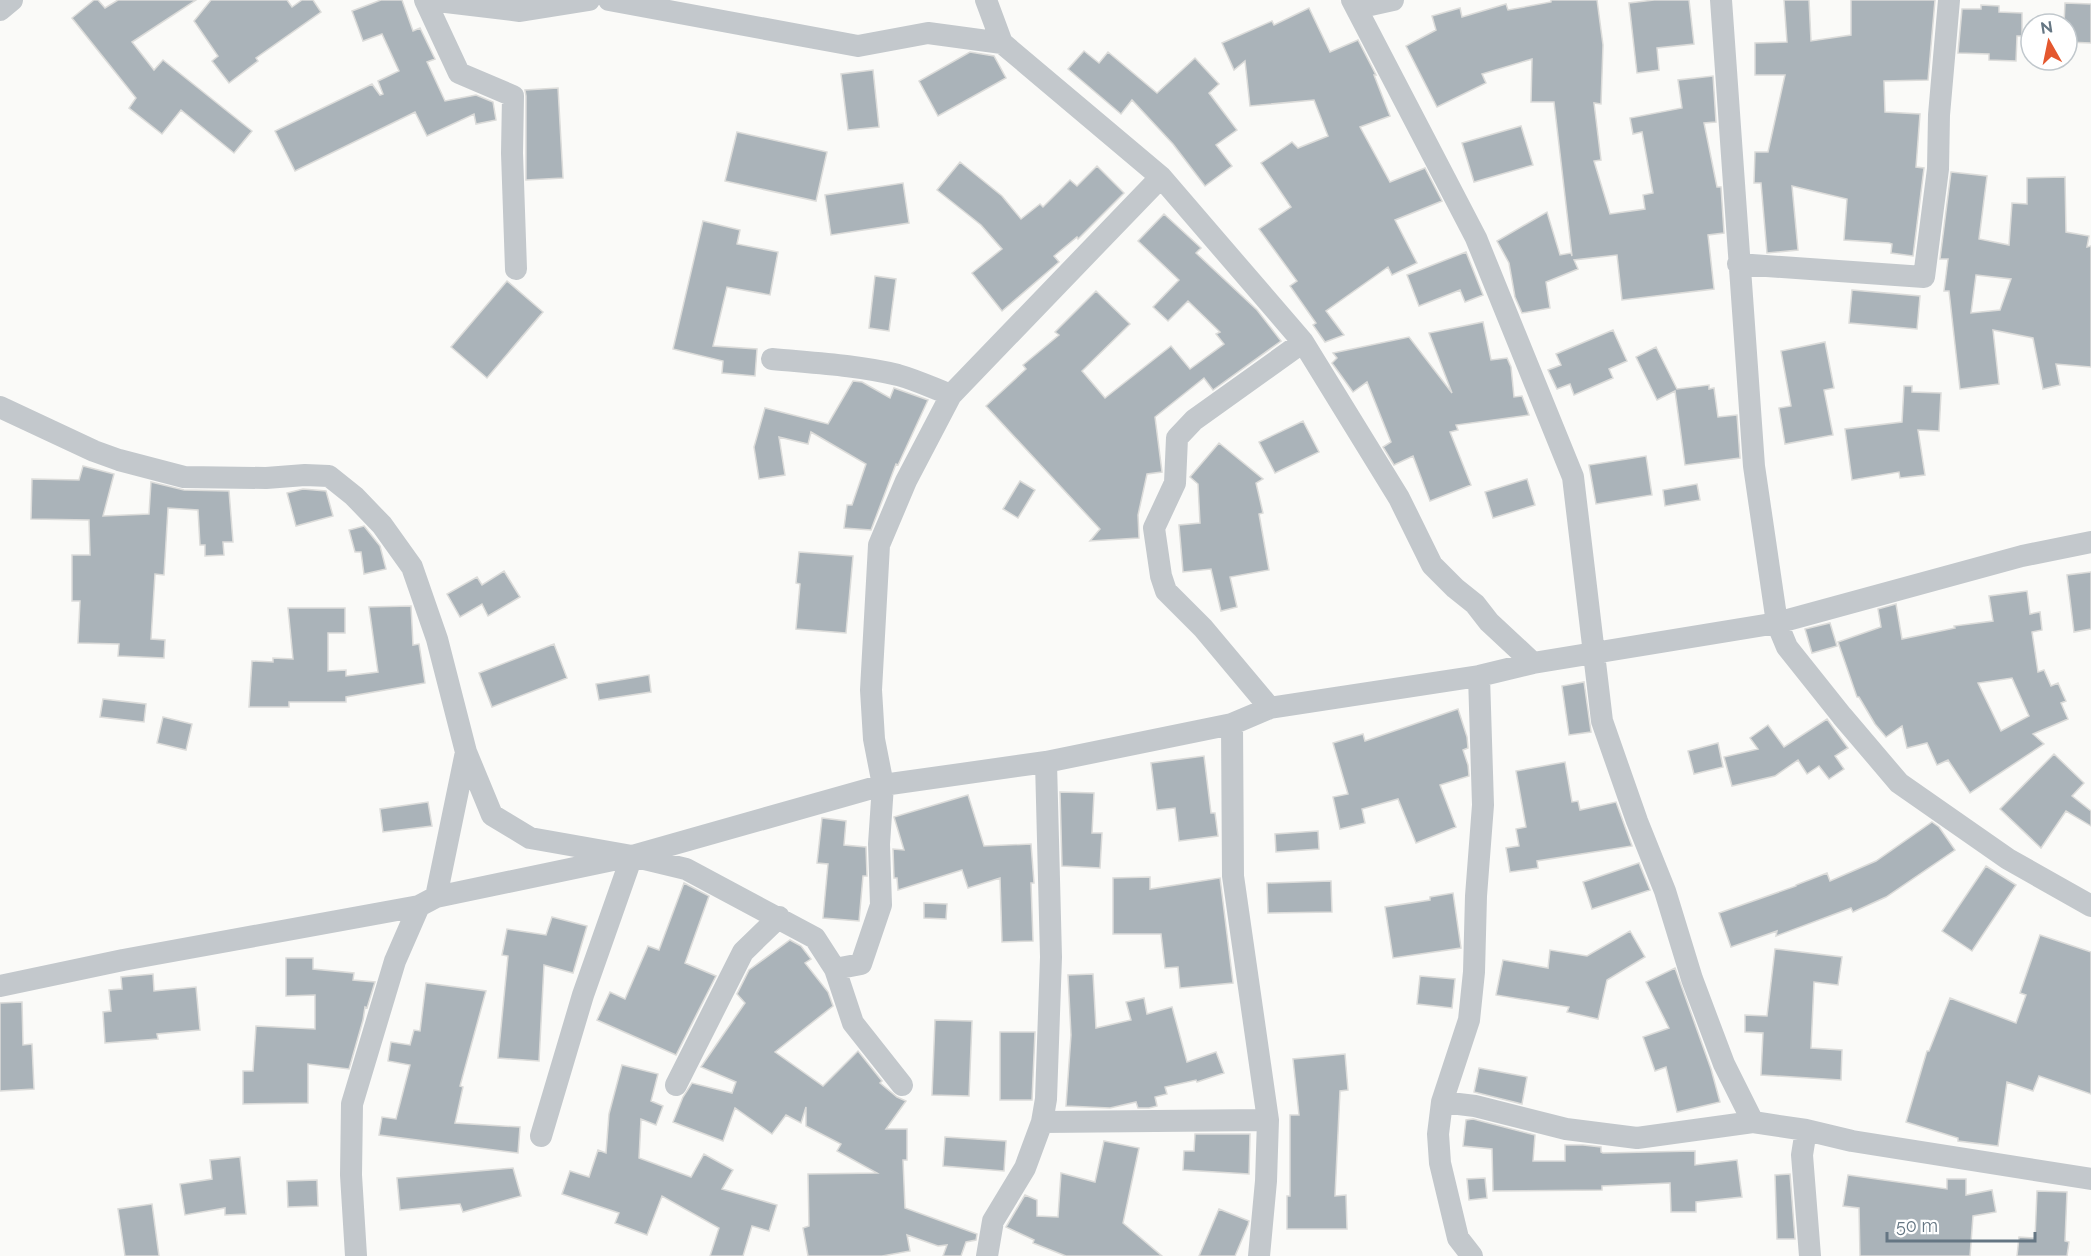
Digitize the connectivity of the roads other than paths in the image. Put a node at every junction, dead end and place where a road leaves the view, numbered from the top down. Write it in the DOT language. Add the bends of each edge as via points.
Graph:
graph roads {
  1 [pos="12,0"];
  2 [pos="425,0"];
  3 [pos="443,0"];
  4 [pos="589,0"];
  5 [pos="609,0"];
  6 [pos="986,0"];
  7 [pos="1393,0"];
  8 [pos="1720,0"];
  9 [pos="1948,0"];
  10 [pos="1354,4"];
  11 [pos="0,10"];
  12 [pos="1002,43"];
  13 [pos="1161,177"];
  14 [pos="1738,264"];
  15 [pos="516,269"];
  16 [pos="1304,342"];
  17 [pos="772,359"];
  18 [pos="951,395"];
  19 [pos="0,407"];
  20 [pos="2091,542"];
  21 [pos="1777,623"];
  22 [pos="1593,652"];
  23 [pos="1533,663"];
  24 [pos="1479,676"];
  25 [pos="1269,708"];
  26 [pos="1232,724"];
  27 [pos="466,752"];
  28 [pos="1046,762"];
  29 [pos="883,785"];
  30 [pos="632,856"];
  31 [pos="428,901"];
  32 [pos="2091,906"];
  33 [pos="778,917"];
  34 [pos="835,969"];
  35 [pos="0,986"];
  36 [pos="676,1085"];
  37 [pos="902,1085"];
  38 [pos="1442,1102"];
  39 [pos="1268,1120"];
  40 [pos="1042,1122"];
  41 [pos="1753,1122"];
  42 [pos="1806,1130"];
  43 [pos="542,1136"];
  44 [pos="2091,1179"];
  45 [pos="356,1256"];
  46 [pos="987,1256"];
  47 [pos="1259,1256"];
  48 [pos="1472,1256"];
  49 [pos="1810,1256"];
  1 -- 11 [label="street"];
  2 -- 15 [label="street" via="459,73 513,96"];
  3 -- 4 [label="street" via="520,11"];
  5 -- 12 [label="street" via="858,46 928,33"];
  6 -- 12 [label="street"];
  7 -- 10 [label="street"];
  8 -- 14 [label="street"];
  9 -- 14 [label="street" via="1938,169 1924,277"];
  10 -- 22 [label="street" via="1476,238 1573,477"];
  12 -- 13 [label="street"];
  13 -- 16 [label="street"];
  13 -- 18 [label="street"];
  14 -- 21 [label="street" via="1754,466"];
  16 -- 23 [label="street" via="1399,498 1432,565"];
  16 -- 25 [label="street" via="1194,420 1177,438 1175,483 1154,528 1166,591 1203,627"];
  17 -- 18 [label="street" via="896,375"];
  18 -- 29 [label="street" via="906,481 879,545 871,690 874,739"];
  19 -- 27 [label="street" via="94,451 184,477 329,476 382,525 412,567 437,639"];
  20 -- 21 [label="street" via="2022,556"];
  21 -- 22 [label="street"];
  21 -- 32 [label="street" via="1787,647 1899,783 2008,859"];
  22 -- 23 [label="street"];
  22 -- 41 [label="street" via="1602,721 1724,1064"];
  23 -- 24 [label="street"];
  24 -- 25 [label="street"];
  24 -- 38 [label="street" via="1483,805 1474,972 1469,1020"];
  25 -- 26 [label="street"];
  26 -- 28 [label="street"];
  26 -- 39 [label="street" via="1233,876"];
  27 -- 30 [label="street" via="492,815 530,838"];
  27 -- 31 [label="street"];
  28 -- 29 [label="street"];
  28 -- 40 [label="street" via="1051,957"];
  29 -- 30 [label="street"];
  29 -- 34 [label="street" via="879,844 881,905 861,964"];
  30 -- 31 [label="street"];
  30 -- 33 [label="street" via="686,869"];
  30 -- 43 [label="street" via="583,995"];
  31 -- 35 [label="street"];
  31 -- 45 [label="street" via="395,961 352,1104"];
  33 -- 34 [label="street" via="815,938"];
  33 -- 36 [label="street" via="744,952"];
  34 -- 37 [label="street" via="853,1023"];
  38 -- 41 [label="street" via="1475,1106 1566,1129 1637,1138"];
  38 -- 48 [label="street" via="1440,1162 1458,1238"];
  39 -- 40 [label="street"];
  39 -- 47 [label="street"];
  40 -- 46 [label="street" via="1025,1168 993,1221"];
  41 -- 42 [label="street"];
  42 -- 44 [label="street" via="1852,1141"];
  42 -- 49 [label="street" via="1802,1155"];
}
